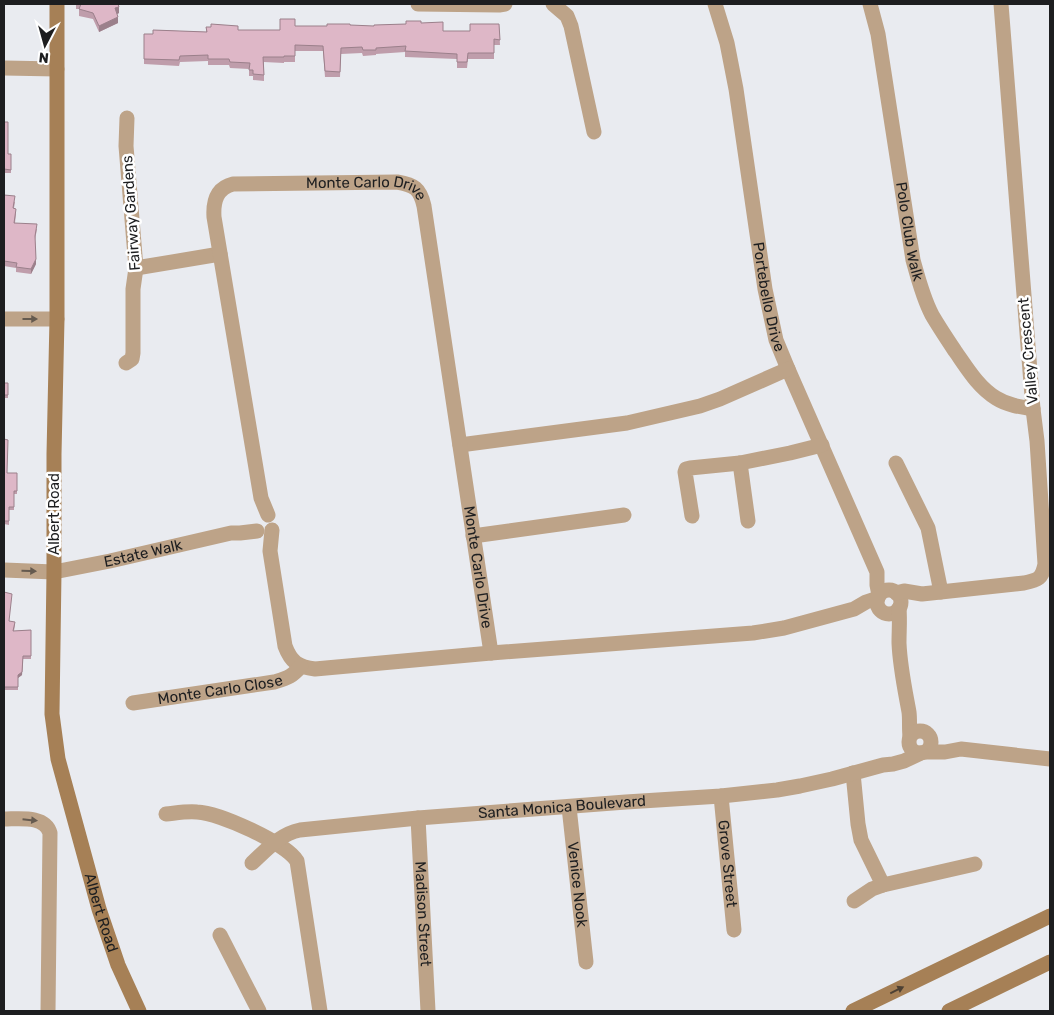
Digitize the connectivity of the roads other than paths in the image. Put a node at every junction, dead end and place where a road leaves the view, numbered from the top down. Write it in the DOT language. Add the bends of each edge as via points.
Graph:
graph roads {
  1 [pos="57,4"];
  2 [pos="418,4"];
  3 [pos="505,4"];
  4 [pos="553,4"];
  5 [pos="715,4"];
  6 [pos="870,4"];
  7 [pos="1001,4"];
  8 [pos="4,68"];
  9 [pos="57,68"];
  10 [pos="127,118"];
  11 [pos="594,132"];
  12 [pos="220,254"];
  13 [pos="136,268"];
  14 [pos="4,319"];
  15 [pos="57,319"];
  16 [pos="126,363"];
  17 [pos="788,369"];
  18 [pos="1033,408"];
  19 [pos="822,445"];
  20 [pos="460,446"];
  21 [pos="740,464"];
  22 [pos="896,464"];
  23 [pos="624,515"];
  24 [pos="692,516"];
  25 [pos="748,521"];
  26 [pos="262,525"];
  27 [pos="473,536"];
  28 [pos="4,570"];
  29 [pos="54,572"];
  30 [pos="941,592"];
  31 [pos="888,602"];
  32 [pos="491,653"];
  33 [pos="301,666"];
  34 [pos="133,703"];
  35 [pos="918,736"];
  36 [pos="961,749"];
  37 [pos="923,752"];
  38 [pos="1050,759"];
  39 [pos="883,765"];
  40 [pos="853,773"];
  41 [pos="721,796"];
  42 [pos="569,806"];
  43 [pos="166,814"];
  44 [pos="418,818"];
  45 [pos="4,819"];
  46 [pos="274,842"];
  47 [pos="252,863"];
  48 [pos="975,864"];
  49 [pos="883,885"];
  50 [pos="854,900"];
  51 [pos="1050,916"];
  52 [pos="734,930"];
  53 [pos="220,935"];
  54 [pos="586,962"];
  55 [pos="1050,962"];
  56 [pos="1011,981"];
  57 [pos="48,1011"];
  58 [pos="139,1011"];
  59 [pos="260,1011"];
  60 [pos="320,1011"];
  61 [pos="428,1011"];
  62 [pos="853,1011"];
  63 [pos="949,1011"];
  64 [pos="971,1011"];
  1 -- 9 [label="street, Albert Road"];
  2 -- 3 [label="street"];
  4 -- 11 [label="street" via="567,16 572,26"];
  5 -- 17 [label="street, Portebello Drive" via="733,70 765,289 776,340"];
  6 -- 18 [label="street, Polo Club Walk" via="878,34 913,260 922,291 932,314 973,377 1006,403"];
  7 -- 18 [label="street, Valley Crescent"];
  8 -- 9 [label="street"];
  9 -- 15 [label="street, Albert Road"];
  10 -- 13 [label="street, Fairway Gardens" via="126,146"];
  12 -- 13 [label="street"];
  12 -- 20 [label="street, Monte Carlo Drive" via="214,208 217,194 228,185 397,182 417,189 424,206"];
  12 -- 26 [label="street, Monte Carlo Drive"];
  13 -- 16 [label="street, Fairway Gardens" via="133,353 132,359"];
  14 -- 15 [label="street, one-way"];
  15 -- 29 [label="street, Albert Road"];
  17 -- 19 [label="street, Portebello Drive"];
  17 -- 20 [label="street" via="700,406 627,423"];
  18 -- 30 [label="street, Valley Crescent" via="1045,564 1042,576 1024,584"];
  19 -- 21 [label="street"];
  19 -- 31 [label="street, Portebello Drive" via="877,572 877,585"];
  20 -- 27 [label="street, Monte Carlo Drive"];
  21 -- 24 [label="street" via="686,470"];
  21 -- 25 [label="street"];
  22 -- 30 [label="street" via="928,528"];
  23 -- 27 [label="street"];
  26 -- 29 [label="street, Estate Walk" via="241,526 231,533"];
  26 -- 33 [label="street" via="270,551 285,646 289,656"];
  27 -- 32 [label="street, Monte Carlo Drive"];
  28 -- 29 [label="street, Estate Walk, one-way"];
  29 -- 58 [label="street, Albert Road" via="52,714 58,759 99,909 118,965"];
  30 -- 31 [label="street, Valley Crescent"];
  31 -- 32 [label="street" via="868,611 854,609 753,633"];
  31 -- 35 [label="street, Portebello Drive" via="899,641 909,722"];
  32 -- 33 [label="street" via="315,668"];
  33 -- 34 [label="street, Monte Carlo Close" via="288,678 274,682"];
  35 -- 36 [label="street, Santa Monica Boulevard"];
  35 -- 37 [label="street, Portebello Drive" via="931,745"];
  35 -- 37 [label="street" via="909,746 916,753"];
  35 -- 39 [label="street, Santa Monica Boulevard"];
  36 -- 37 [label="street, Santa Monica Boulevard"];
  36 -- 38 [label="street, Santa Monica Boulevard"];
  37 -- 39 [label="street, Santa Monica Boulevard" via="904,761"];
  39 -- 40 [label="street, Santa Monica Boulevard"];
  40 -- 41 [label="street, Santa Monica Boulevard" via="800,786"];
  40 -- 49 [label="street" via="861,840"];
  41 -- 42 [label="street, Santa Monica Boulevard"];
  41 -- 52 [label="street, Grove Street"];
  42 -- 44 [label="street, Santa Monica Boulevard"];
  42 -- 54 [label="street, Venice Nook"];
  43 -- 46 [label="street" via="197,812 223,818"];
  44 -- 46 [label="street, Santa Monica Boulevard" via="300,830"];
  44 -- 61 [label="street, Madison Street"];
  45 -- 57 [label="street, one-way" via="40,821 49,828"];
  46 -- 47 [label="street, Santa Monica Boulevard"];
  46 -- 60 [label="street" via="294,856 297,862"];
  48 -- 49 [label="street"];
  49 -- 50 [label="street"];
  62 -- 51 [label="street, one-way"];
  53 -- 59 [label="street"];
  55 -- 56 [label="street"];
  56 -- 63 [label="street"];
  56 -- 64 [label="street"];
}
